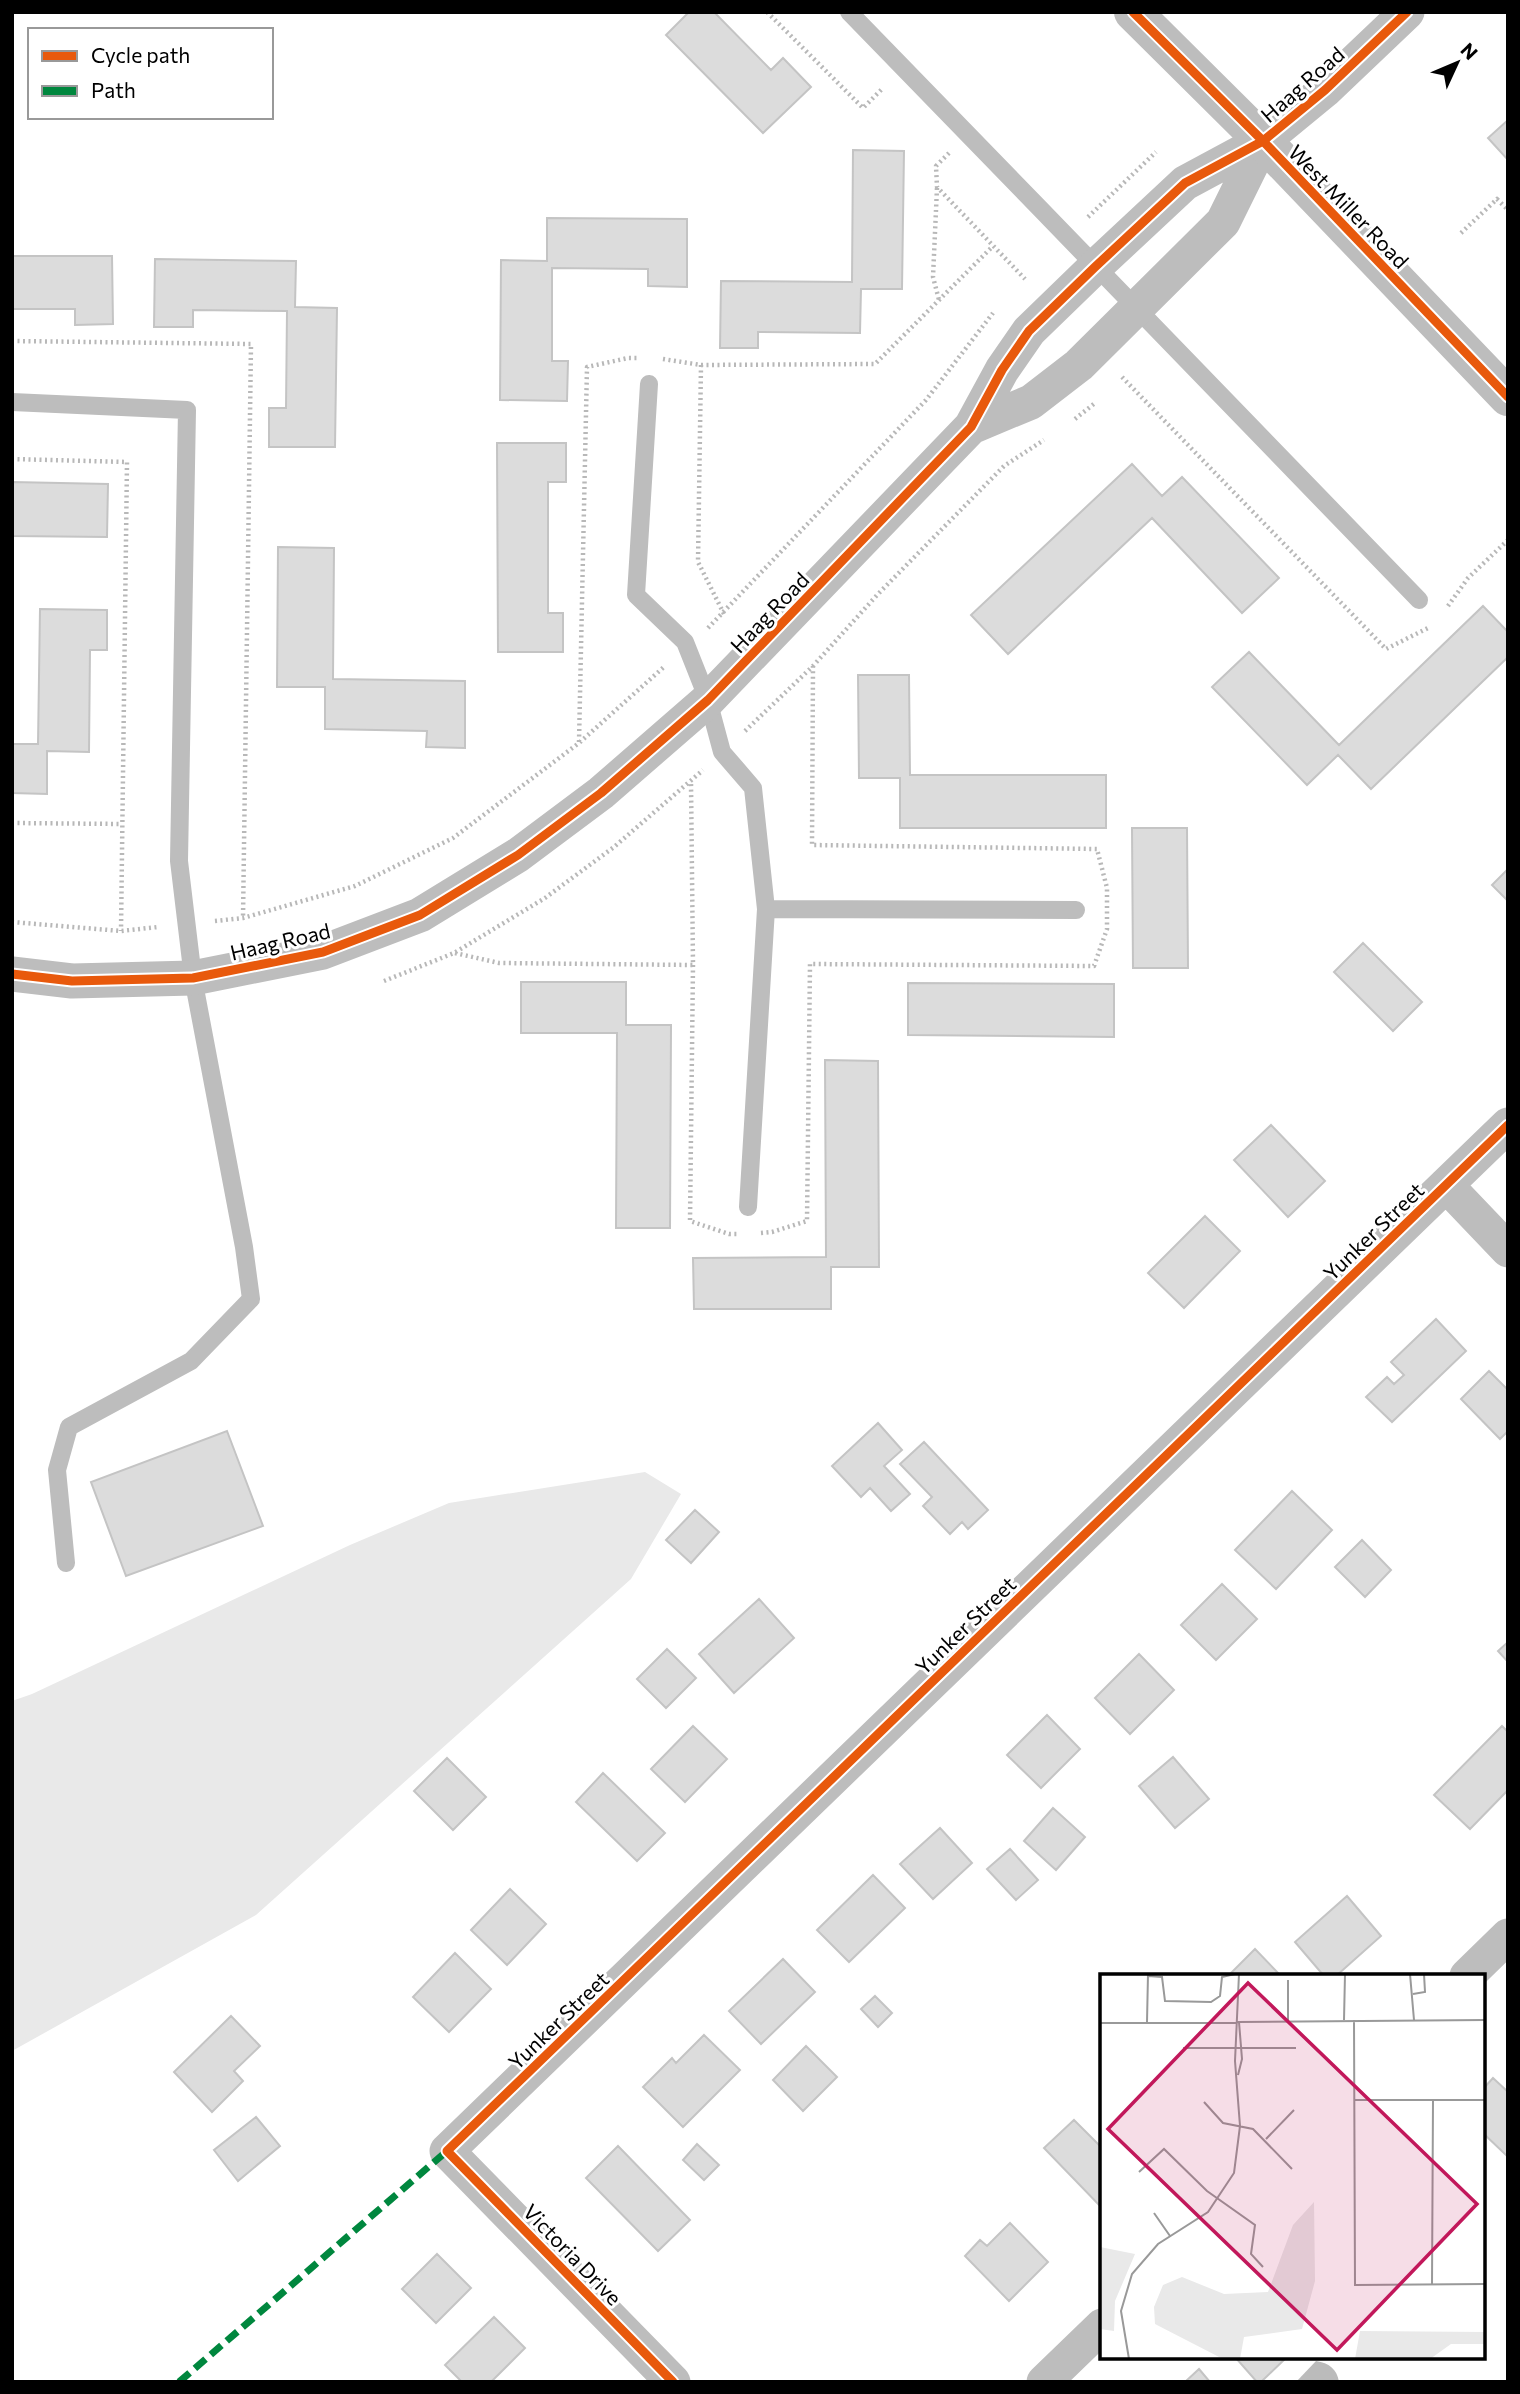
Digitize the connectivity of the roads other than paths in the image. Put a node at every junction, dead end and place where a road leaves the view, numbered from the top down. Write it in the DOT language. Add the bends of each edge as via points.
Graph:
graph roads {
  1 [pos="849,12"];
  2 [pos="1133,12"];
  3 [pos="1407,12"];
  4 [pos="1263,141"];
  5 [pos="1096,267"];
  6 [pos="1136,308"];
  7 [pos="649,384"];
  8 [pos="1508,397"];
  9 [pos="12,402"];
  10 [pos="971,427"];
  11 [pos="1419,600"];
  12 [pos="708,700"];
  13 [pos="766,909"];
  14 [pos="1076,910"];
  15 [pos="12,974"];
  16 [pos="193,978"];
  17 [pos="1508,1125"];
  18 [pos="1446,1185"];
  19 [pos="748,1207"];
  20 [pos="1508,1251"];
  21 [pos="66,1563"];
  22 [pos="1508,1936"];
  23 [pos="1469,1974"];
  24 [pos="447,2151"];
  25 [pos="1100,2328"];
  26 [pos="673,2382"];
  27 [pos="1044,2382"];
  1 -- 5 [label="lane"];
  2 -- 4 [label="street, West Miller Road"];
  3 -- 4 [label="street, Haag Road"];
  4 -- 5 [label="street, Haag Road" via="1185,183"];
  4 -- 6 [label="street, Haag Road" via="1223,222"];
  4 -- 8 [label="street, West Miller Road"];
  5 -- 6 [label="lane"];
  5 -- 10 [label="street, Haag Road" via="1029,331"];
  6 -- 10 [label="street, Haag Road" via="1079,365 1031,402"];
  6 -- 11 [label="lane"];
  7 -- 12 [label="lane" via="636,595 685,642"];
  9 -- 16 [label="lane" via="187,410 178,860"];
  10 -- 12 [label="street, Haag Road"];
  12 -- 13 [label="lane" via="722,752 753,788"];
  12 -- 16 [label="street, Haag Road" via="601,793 518,855 419,915 323,952"];
  13 -- 14 [label="lane"];
  13 -- 19 [label="lane"];
  15 -- 16 [label="street, Haag Road" via="72,981"];
  16 -- 21 [label="lane" via="251,1299 191,1362 69,1427 57,1470"];
  17 -- 18 [label="street, Yunker Street"];
  18 -- 20 [label="street"];
  18 -- 24 [label="street, Yunker Street"];
  22 -- 23 [label="street"];
  24 -- 26 [label="street, Victoria Drive"];
  25 -- 27 [label="street"];
}
